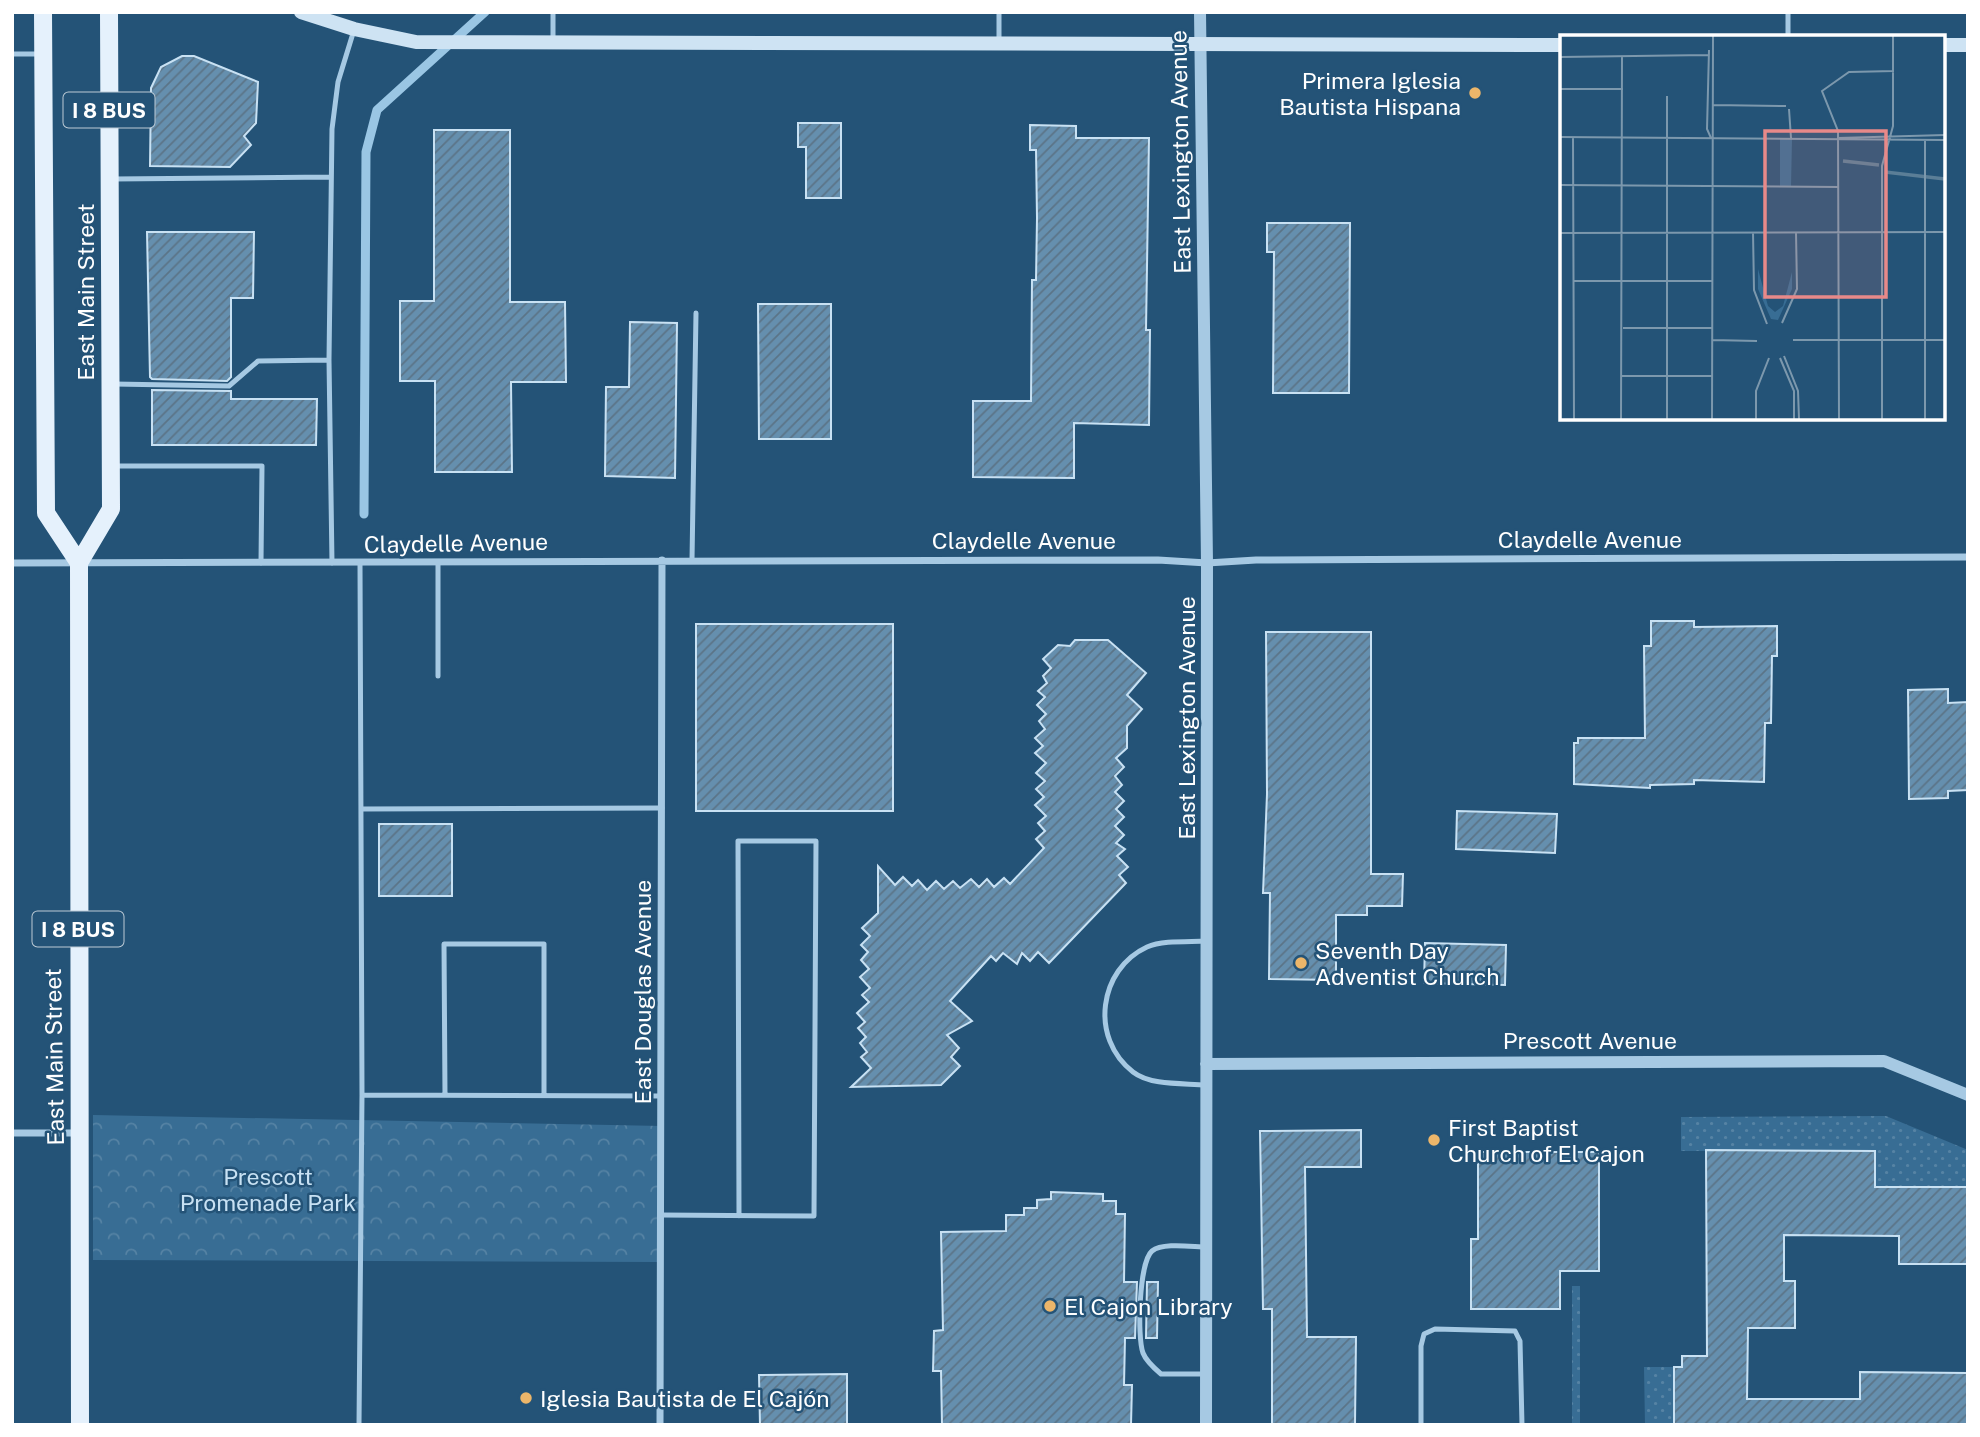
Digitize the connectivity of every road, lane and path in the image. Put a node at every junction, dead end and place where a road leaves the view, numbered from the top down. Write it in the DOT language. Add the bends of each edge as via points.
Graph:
graph roads {
  1 [pos="43,12"];
  2 [pos="108,12"];
  3 [pos="301,12"];
  4 [pos="553,12"];
  5 [pos="999,12"];
  6 [pos="1200,12"];
  7 [pos="1788,12"];
  8 [pos="328,16"];
  9 [pos="354,29"];
  10 [pos="1788,35"];
  11 [pos="553,42"];
  12 [pos="1199,43"];
  13 [pos="999,44"];
  14 [pos="1560,45"];
  15 [pos="1945,45"];
  16 [pos="1968,45"];
  17 [pos="12,54"];
  18 [pos="44,54"];
  19 [pos="330,177"];
  20 [pos="109,179"];
  21 [pos="696,313"];
  22 [pos="329,360"];
  23 [pos="110,384"];
  24 [pos="111,466"];
  25 [pos="1968,557"];
  26 [pos="662,559"];
  27 [pos="692,559"];
  28 [pos="438,562"];
  29 [pos="12,563"];
  30 [pos="79,563"];
  31 [pos="261,563"];
  32 [pos="332,563"];
  33 [pos="360,563"];
  34 [pos="1207,563"];
  35 [pos="438,676"];
  36 [pos="362,808"];
  37 [pos="662,808"];
  38 [pos="1206,941"];
  39 [pos="1206,1064"];
  40 [pos="1206,1086"];
  41 [pos="362,1095"];
  42 [pos="445,1095"];
  43 [pos="544,1095"];
  44 [pos="1968,1095"];
  45 [pos="661,1096"];
  46 [pos="12,1133"];
  47 [pos="80,1133"];
  48 [pos="661,1215"];
  49 [pos="739,1216"];
  50 [pos="1207,1247"];
  51 [pos="1207,1374"];
  52 [pos="80,1425"];
  53 [pos="359,1425"];
  54 [pos="660,1425"];
  55 [pos="1206,1425"];
  56 [pos="1421,1425"];
  57 [pos="1522,1425"];
  1 -- 18 [label="main road, East Main Street / I 8 BUS"];
  2 -- 20 [label="main road, East Main Street / I 8 BUS"];
  3 -- 8 [label="main road"];
  4 -- 11 [label="lane"];
  5 -- 13 [label="lane"];
  6 -- 12 [label="street, East Lexington Avenue"];
  7 -- 10 [label="lane"];
  8 -- 9 [label="main road"];
  9 -- 11 [label="main road" via="416,42"];
  9 -- 19 [label="lane" via="338,82"];
  11 -- 13 [label="main road"];
  12 -- 13 [label="main road"];
  12 -- 14 [label="main road"];
  12 -- 34 [label="street, East Lexington Avenue"];
  15 -- 16 [label="main road"];
  17 -- 18 [label="lane"];
  18 -- 30 [label="main road, East Main Street / I 8 BUS" via="46,513"];
  19 -- 20 [label="lane"];
  19 -- 22 [label="lane"];
  20 -- 23 [label="main road, East Main Street / I 8 BUS"];
  21 -- 27 [label="lane"];
  22 -- 23 [label="lane" via="258,361 229,386"];
  22 -- 32 [label="lane"];
  23 -- 24 [label="main road, East Main Street / I 8 BUS"];
  24 -- 30 [label="main road, East Main Street / I 8 BUS" via="111,509"];
  24 -- 31 [label="lane" via="262,466"];
  25 -- 34 [label="street, Claydelle Avenue" via="1256,559"];
  26 -- 27 [label="street, Claydelle Avenue"];
  26 -- 28 [label="street, Claydelle Avenue"];
  26 -- 37 [label="street, East Douglas Avenue"];
  27 -- 34 [label="street, Claydelle Avenue" via="1158,559"];
  28 -- 33 [label="street, Claydelle Avenue"];
  28 -- 35 [label="lane"];
  29 -- 30 [label="street, Claydelle Avenue"];
  30 -- 31 [label="street, Claydelle Avenue"];
  30 -- 47 [label="main road, East Main Street / I 8 BUS"];
  31 -- 32 [label="street, Claydelle Avenue"];
  32 -- 33 [label="street, Claydelle Avenue"];
  33 -- 36 [label="lane"];
  34 -- 38 [label="street, East Lexington Avenue"];
  36 -- 37 [label="lane"];
  36 -- 41 [label="lane"];
  37 -- 45 [label="street, East Douglas Avenue"];
  38 -- 39 [label="street, East Lexington Avenue"];
  38 -- 40 [label="lane" via="1150,946 1126,959 1109,982 1104,1021 1113,1050 1134,1073 1155,1081"];
  39 -- 40 [label="street, East Lexington Avenue"];
  39 -- 44 [label="street, Prescott Avenue" via="1884,1061"];
  40 -- 50 [label="street, East Lexington Avenue"];
  41 -- 42 [label="lane"];
  41 -- 53 [label="lane"];
  42 -- 43 [label="lane"];
  42 -- 43 [label="lane" via="444,944 544,944"];
  43 -- 45 [label="lane"];
  45 -- 48 [label="street, East Douglas Avenue"];
  46 -- 47 [label="street"];
  47 -- 52 [label="main road, East Main Street / I 8 BUS"];
  48 -- 49 [label="lane"];
  48 -- 54 [label="street, East Douglas Avenue"];
  49 -- 49 [label="lane" via="814,1216 816,841 738,841"];
  50 -- 51 [label="street, East Lexington Avenue"];
  50 -- 51 [label="lane" via="1160,1248 1151,1252 1142,1269 1142,1352 1161,1374"];
  51 -- 55 [label="street, East Lexington Avenue"];
  56 -- 57 [label="lane" via="1421,1346 1424,1334 1435,1329 1515,1332 1520,1341"];
}
